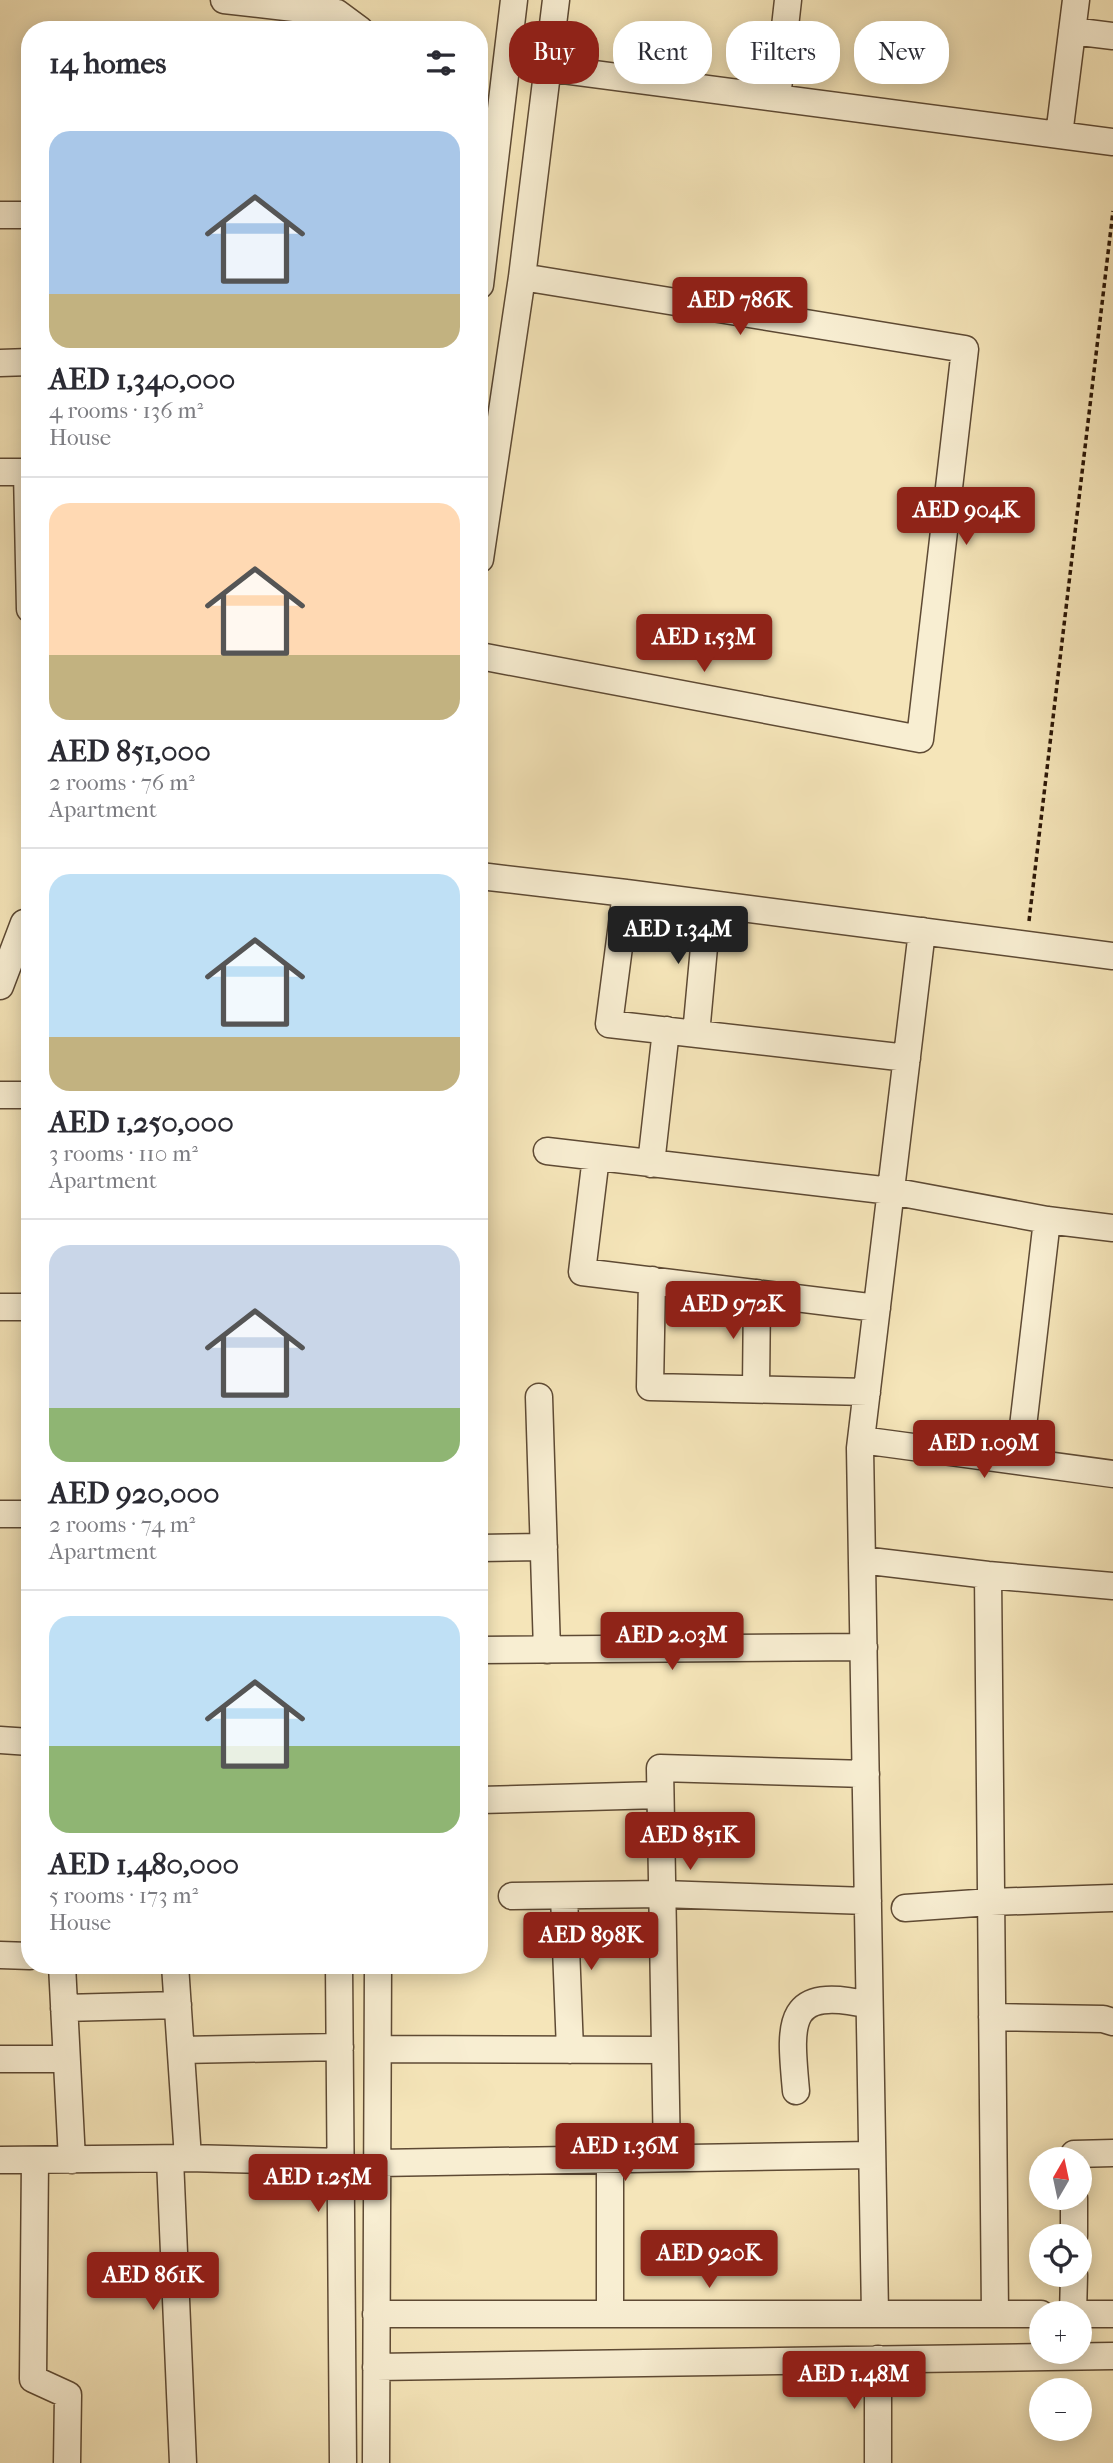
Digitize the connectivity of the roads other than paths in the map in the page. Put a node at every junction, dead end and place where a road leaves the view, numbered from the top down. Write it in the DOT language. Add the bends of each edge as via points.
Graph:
graph roads {
  1 [pos="224,0"];
  2 [pos="514,0"];
  3 [pos="556,0"];
  4 [pos="788,0"];
  5 [pos="1076,0"];
  6 [pos="347,21"];
  7 [pos="554,21"];
  8 [pos="1072,31"];
  9 [pos="1113,36"];
  10 [pos="599,75"];
  11 [pos="546,84"];
  12 [pos="776,98"];
  13 [pos="1059,135"];
  14 [pos="1113,142"];
  15 [pos="488,176"];
  16 [pos="0,215"];
  17 [pos="21,215"];
  18 [pos="522,277"];
  19 [pos="21,362"];
  20 [pos="0,363"];
  21 [pos="0,472"];
  22 [pos="21,472"];
  23 [pos="488,505"];
  24 [pos="488,658"];
  25 [pos="488,877"];
  26 [pos="626,893"];
  27 [pos="708,904"];
  28 [pos="18,921"];
  29 [pos="922,932"];
  30 [pos="1113,956"];
  31 [pos="0,986"];
  32 [pos="666,1030"];
  33 [pos="696,1034"];
  34 [pos="907,1058"];
  35 [pos="21,1094"];
  36 [pos="0,1095"];
  37 [pos="547,1152"];
  38 [pos="596,1157"];
  39 [pos="651,1164"];
  40 [pos="891,1191"];
  41 [pos="1047,1220"];
  42 [pos="1113,1228"];
  43 [pos="652,1280"];
  44 [pos="757,1293"];
  45 [pos="0,1307"];
  46 [pos="21,1307"];
  47 [pos="877,1308"];
  48 [pos="756,1389"];
  49 [pos="867,1392"];
  50 [pos="540,1397"];
  51 [pos="861,1440"];
  52 [pos="1019,1461"];
  53 [pos="1113,1474"];
  54 [pos="0,1514"];
  55 [pos="21,1514"];
  56 [pos="544,1547"];
  57 [pos="488,1548"];
  58 [pos="862,1560"];
  59 [pos="988,1575"];
  60 [pos="1113,1586"];
  61 [pos="864,1647"];
  62 [pos="488,1650"];
  63 [pos="547,1650"];
  64 [pos="0,1740"];
  65 [pos="21,1741"];
  66 [pos="866,1774"];
  67 [pos="660,1795"];
  68 [pos="488,1800"];
  69 [pos="662,1894"];
  70 [pos="512,1896"];
  71 [pos="564,1896"];
  72 [pos="1113,1898"];
  73 [pos="868,1901"];
  74 [pos="991,1902"];
  75 [pos="905,1908"];
  76 [pos="0,1955"];
  77 [pos="21,1956"];
  78 [pos="62,1974"];
  79 [pos="176,1974"];
  80 [pos="339,1974"];
  81 [pos="378,1974"];
  82 [pos="178,2005"];
  83 [pos="870,2005"];
  84 [pos="64,2008"];
  85 [pos="992,2017"];
  86 [pos="1113,2022"];
  87 [pos="340,2047"];
  88 [pos="379,2049"];
  89 [pos="181,2050"];
  90 [pos="570,2050"];
  91 [pos="664,2050"];
  92 [pos="0,2059"];
  93 [pos="66,2059"];
  94 [pos="796,2091"];
  95 [pos="1113,2153"];
  96 [pos="1092,2154"];
  97 [pos="872,2155"];
  98 [pos="179,2158"];
  99 [pos="667,2158"];
  100 [pos="610,2159"];
  101 [pos="35,2160"];
  102 [pos="72,2160"];
  103 [pos="0,2161"];
  104 [pos="342,2162"];
  105 [pos="378,2163"];
  106 [pos="610,2313"];
  107 [pos="376,2314"];
  108 [pos="875,2314"];
  109 [pos="995,2314"];
  110 [pos="1029,2314"];
  111 [pos="1092,2314"];
  112 [pos="1113,2314"];
  113 [pos="1113,2356"];
  114 [pos="878,2359"];
  115 [pos="376,2367"];
  116 [pos="67,2463"];
  117 [pos="183,2463"];
  118 [pos="343,2463"];
  119 [pos="376,2463"];
  120 [pos="878,2463"];
  1 -- 6 [label="street" via="337,13"];
  2 -- 15 [label="street"];
  3 -- 7 [label="street"];
  4 -- 12 [label="street"];
  5 -- 8 [label="street"];
  8 -- 9 [label="street"];
  8 -- 13 [label="street"];
  10 -- 12 [label="street"];
  11 -- 18 [label="street"];
  12 -- 13 [label="street"];
  13 -- 14 [label="street"];
  16 -- 17 [label="street"];
  18 -- 23 [label="street"];
  18 -- 24 [label="street" via="965,349 964,362 920,739"];
  19 -- 20 [label="street"];
  21 -- 22 [label="street"];
  25 -- 26 [label="street"];
  26 -- 27 [label="street"];
  26 -- 32 [label="street" via="609,1024"];
  27 -- 29 [label="street"];
  27 -- 33 [label="street"];
  28 -- 31 [label="street"];
  29 -- 30 [label="street"];
  29 -- 34 [label="street"];
  32 -- 33 [label="street"];
  32 -- 39 [label="street"];
  33 -- 34 [label="street"];
  34 -- 40 [label="street"];
  35 -- 36 [label="street"];
  37 -- 38 [label="street"];
  38 -- 39 [label="street"];
  38 -- 43 [label="street" via="582,1272"];
  39 -- 40 [label="street"];
  40 -- 41 [label="street"];
  40 -- 47 [label="street"];
  41 -- 42 [label="street"];
  41 -- 52 [label="street"];
  43 -- 44 [label="street"];
  43 -- 48 [label="street" via="650,1387"];
  44 -- 47 [label="street"];
  44 -- 48 [label="street"];
  45 -- 46 [label="street"];
  47 -- 49 [label="street"];
  48 -- 49 [label="street"];
  49 -- 51 [label="street"];
  50 -- 56 [label="street"];
  51 -- 52 [label="street"];
  51 -- 58 [label="street"];
  52 -- 53 [label="street"];
  54 -- 55 [label="street"];
  56 -- 57 [label="street"];
  56 -- 63 [label="street"];
  58 -- 59 [label="street"];
  58 -- 61 [label="street"];
  59 -- 60 [label="street"];
  59 -- 74 [label="street"];
  61 -- 63 [label="street"];
  61 -- 66 [label="street"];
  62 -- 63 [label="street"];
  64 -- 65 [label="street"];
  66 -- 67 [label="street" via="660,1768"];
  66 -- 73 [label="street"];
  67 -- 68 [label="street"];
  67 -- 69 [label="street"];
  69 -- 71 [label="street"];
  69 -- 73 [label="street"];
  69 -- 91 [label="street"];
  70 -- 71 [label="street"];
  71 -- 90 [label="street"];
  72 -- 74 [label="street"];
  73 -- 83 [label="street"];
  74 -- 75 [label="street"];
  74 -- 85 [label="street"];
  76 -- 77 [label="street"];
  78 -- 84 [label="street"];
  79 -- 82 [label="street"];
  80 -- 87 [label="street"];
  81 -- 88 [label="street"];
  82 -- 84 [label="street"];
  82 -- 89 [label="street"];
  83 -- 94 [label="street" via="821,1999 795,2018"];
  83 -- 97 [label="street"];
  84 -- 93 [label="street"];
  85 -- 86 [label="street"];
  85 -- 109 [label="street"];
  87 -- 89 [label="street"];
  87 -- 104 [label="street"];
  88 -- 90 [label="street"];
  88 -- 105 [label="street"];
  89 -- 98 [label="street"];
  90 -- 91 [label="street"];
  91 -- 99 [label="street"];
  92 -- 93 [label="street"];
  93 -- 102 [label="street"];
  95 -- 96 [label="street"];
  97 -- 99 [label="street"];
  97 -- 108 [label="street"];
  98 -- 102 [label="street"];
  98 -- 104 [label="street"];
  98 -- 117 [label="street"];
  99 -- 100 [label="street"];
  100 -- 105 [label="street"];
  100 -- 106 [label="street"];
  101 -- 102 [label="street"];
  101 -- 103 [label="street"];
  101 -- 116 [label="street" via="33,2379 68,2395"];
  104 -- 118 [label="street"];
  105 -- 107 [label="street"];
  106 -- 107 [label="street"];
  106 -- 108 [label="street"];
  107 -- 115 [label="street"];
  108 -- 109 [label="street"];
  109 -- 110 [label="street"];
  111 -- 112 [label="street"];
  113 -- 114 [label="street"];
  114 -- 115 [label="street"];
  114 -- 120 [label="street"];
  115 -- 119 [label="street"];
}
